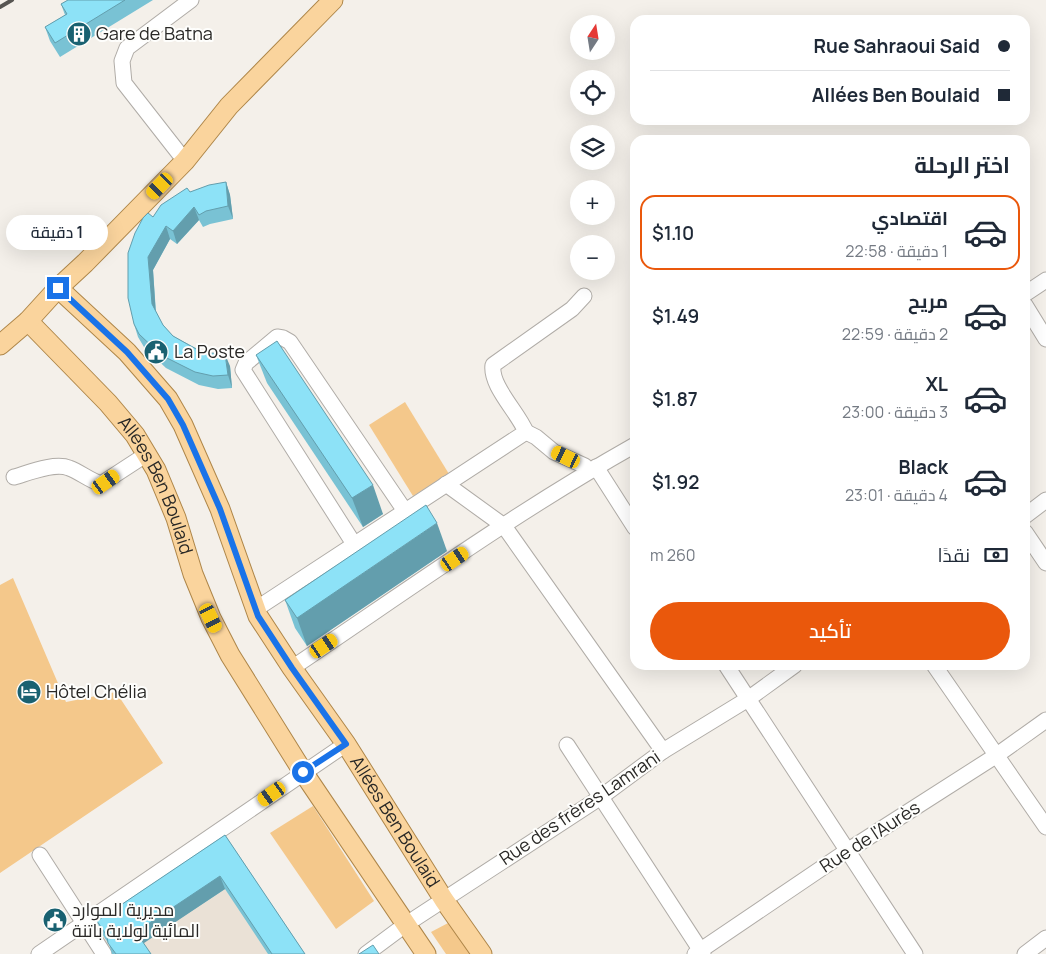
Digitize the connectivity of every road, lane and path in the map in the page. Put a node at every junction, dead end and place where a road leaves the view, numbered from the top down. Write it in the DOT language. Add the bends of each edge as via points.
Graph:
graph roads {
  1 [pos="191,0"];
  2 [pos="333,0"];
  3 [pos="185,161"];
  4 [pos="1046,280"];
  5 [pos="58,288"];
  6 [pos="1030,291"];
  7 [pos="584,296"];
  8 [pos="1030,313"];
  9 [pos="28,321"];
  10 [pos="1046,339"];
  11 [pos="0,345"];
  12 [pos="526,432"];
  13 [pos="630,447"];
  14 [pos="147,454"];
  15 [pos="590,467"];
  16 [pos="14,477"];
  17 [pos="446,484"];
  18 [pos="1046,500"];
  19 [pos="405,511"];
  20 [pos="1030,512"];
  21 [pos="630,521"];
  22 [pos="504,526"];
  23 [pos="1030,539"];
  24 [pos="354,544"];
  25 [pos="1046,563"];
  26 [pos="256,609"];
  27 [pos="292,668"];
  28 [pos="729,670"];
  29 [pos="788,670"];
  30 [pos="938,670"];
  31 [pos="748,698"];
  32 [pos="1046,720"];
  33 [pos="346,744"];
  34 [pos="567,745"];
  35 [pos="663,751"];
  36 [pos="997,755"];
  37 [pos="303,772"];
  38 [pos="601,797"];
  39 [pos="1046,827"];
  40 [pos="847,851"];
  41 [pos="40,855"];
  42 [pos="444,900"];
  43 [pos="85,923"];
  44 [pos="406,925"];
  45 [pos="1046,938"];
  46 [pos="699,953"];
  47 [pos="39,954"];
  48 [pos="104,954"];
  49 [pos="366,954"];
  50 [pos="426,954"];
  51 [pos="482,954"];
  52 [pos="915,954"];
  53 [pos="1025,954"];
  1 -- 3 [label="street" via="127,48 122,61 124,82"];
  2 -- 3 [label="main road" via="229,106"];
  3 -- 5 [label="main road"];
  4 -- 6 [label="street"];
  5 -- 9 [label="main road"];
  5 -- 26 [label="main road, Allées Ben Boulaid" via="127,352 168,399 220,509"];
  7 -- 12 [label="street" via="572,309 493,364 495,380"];
  8 -- 10 [label="street"];
  9 -- 11 [label="main road"];
  9 -- 14 [label="main road, Allées Ben Boulaid" via="108,403"];
  12 -- 15 [label="street" via="554,452"];
  12 -- 17 [label="street"];
  13 -- 15 [label="street"];
  14 -- 16 [label="street" via="101,484 68,467 47,468"];
  14 -- 37 [label="main road, Allées Ben Boulaid" via="176,518 193,574 215,626 251,692"];
  15 -- 21 [label="street"];
  15 -- 22 [label="street"];
  17 -- 19 [label="street"];
  17 -- 22 [label="street"];
  18 -- 20 [label="street"];
  19 -- 24 [label="street"];
  19 -- 24 [label="street" via="290,342 277,337 246,363 243,370"];
  22 -- 27 [label="street"];
  22 -- 35 [label="street"];
  23 -- 25 [label="street"];
  24 -- 26 [label="street"];
  26 -- 27 [label="main road, Allées Ben Boulaid"];
  27 -- 33 [label="main road, Allées Ben Boulaid"];
  28 -- 31 [label="street"];
  29 -- 31 [label="street, Rue des frères Lamrani"];
  30 -- 36 [label="street"];
  31 -- 35 [label="street, Rue des frères Lamrani"];
  31 -- 40 [label="street"];
  32 -- 36 [label="street, Rue de l'Aurès"];
  33 -- 37 [label="street"];
  33 -- 42 [label="main road, Allées Ben Boulaid"];
  34 -- 38 [label="street"];
  35 -- 38 [label="street, Rue des frères Lamrani"];
  36 -- 39 [label="street"];
  36 -- 40 [label="street, Rue de l'Aurès"];
  37 -- 43 [label="street"];
  37 -- 44 [label="main road, Allées Ben Boulaid"];
  38 -- 42 [label="street, Rue des frères Lamrani"];
  38 -- 46 [label="street"];
  40 -- 46 [label="street, Rue de l'Aurès"];
  40 -- 52 [label="street"];
  41 -- 43 [label="street"];
  42 -- 44 [label="street, Rue des frères Lamrani"];
  42 -- 51 [label="main road, Allées Ben Boulaid"];
  43 -- 47 [label="street"];
  43 -- 48 [label="street"];
  44 -- 49 [label="street, Rue des frères Lamrani"];
  44 -- 50 [label="main road, Allées Ben Boulaid"];
  45 -- 53 [label="street"];
}
